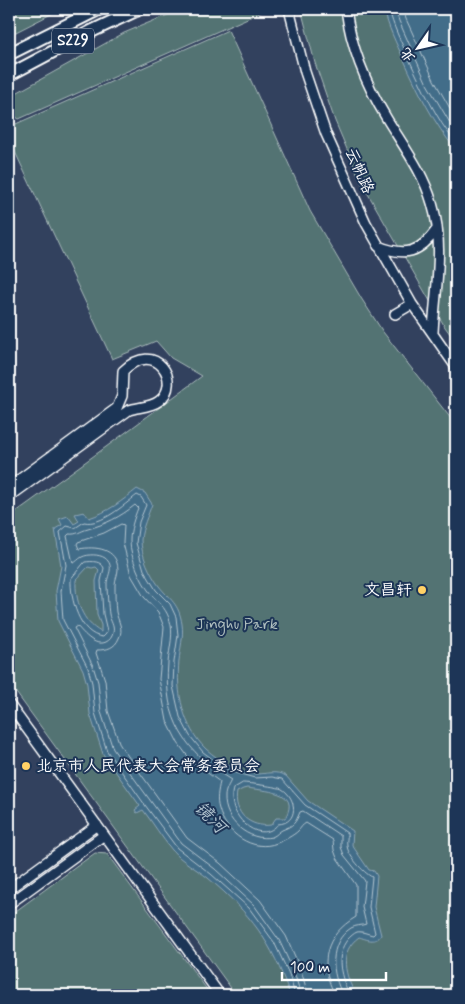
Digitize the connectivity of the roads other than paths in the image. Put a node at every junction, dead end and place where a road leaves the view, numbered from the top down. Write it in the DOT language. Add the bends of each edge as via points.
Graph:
graph roads {
  1 [pos="99,9"];
  2 [pos="140,9"];
  3 [pos="289,9"];
  4 [pos="346,9"];
  5 [pos="9,54"];
  6 [pos="9,75"];
  7 [pos="437,229"];
  8 [pos="378,246"];
  9 [pos="412,304"];
  10 [pos="395,314"];
  11 [pos="433,332"];
  12 [pos="456,367"];
  13 [pos="9,486"];
  14 [pos="9,497"];
  15 [pos="9,704"];
  16 [pos="96,825"];
  17 [pos="104,835"];
  18 [pos="9,889"];
  19 [pos="9,904"];
  20 [pos="220,995"];
  1 -- 5 [label="main road, S229"];
  2 -- 6 [label="main road, S229"];
  3 -- 8 [label="street, 云帆路" via="305,72 326,134"];
  4 -- 7 [label="street" via="367,83 418,170 433,205"];
  7 -- 8 [label="street" via="426,244 414,251"];
  7 -- 11 [label="street" via="439,256"];
  8 -- 9 [label="street, 云帆路"];
  9 -- 10 [label="street"];
  9 -- 11 [label="street, 云帆路"];
  11 -- 12 [label="street, 云帆路"];
  13 -- 14 [label="street" via="117,408 122,396 123,370 132,362 143,358 155,360 164,369 169,382 161,400 130,410"];
  15 -- 16 [label="street"];
  16 -- 17 [label="street"];
  16 -- 18 [label="street"];
  17 -- 19 [label="street"];
  17 -- 20 [label="street"];
}
